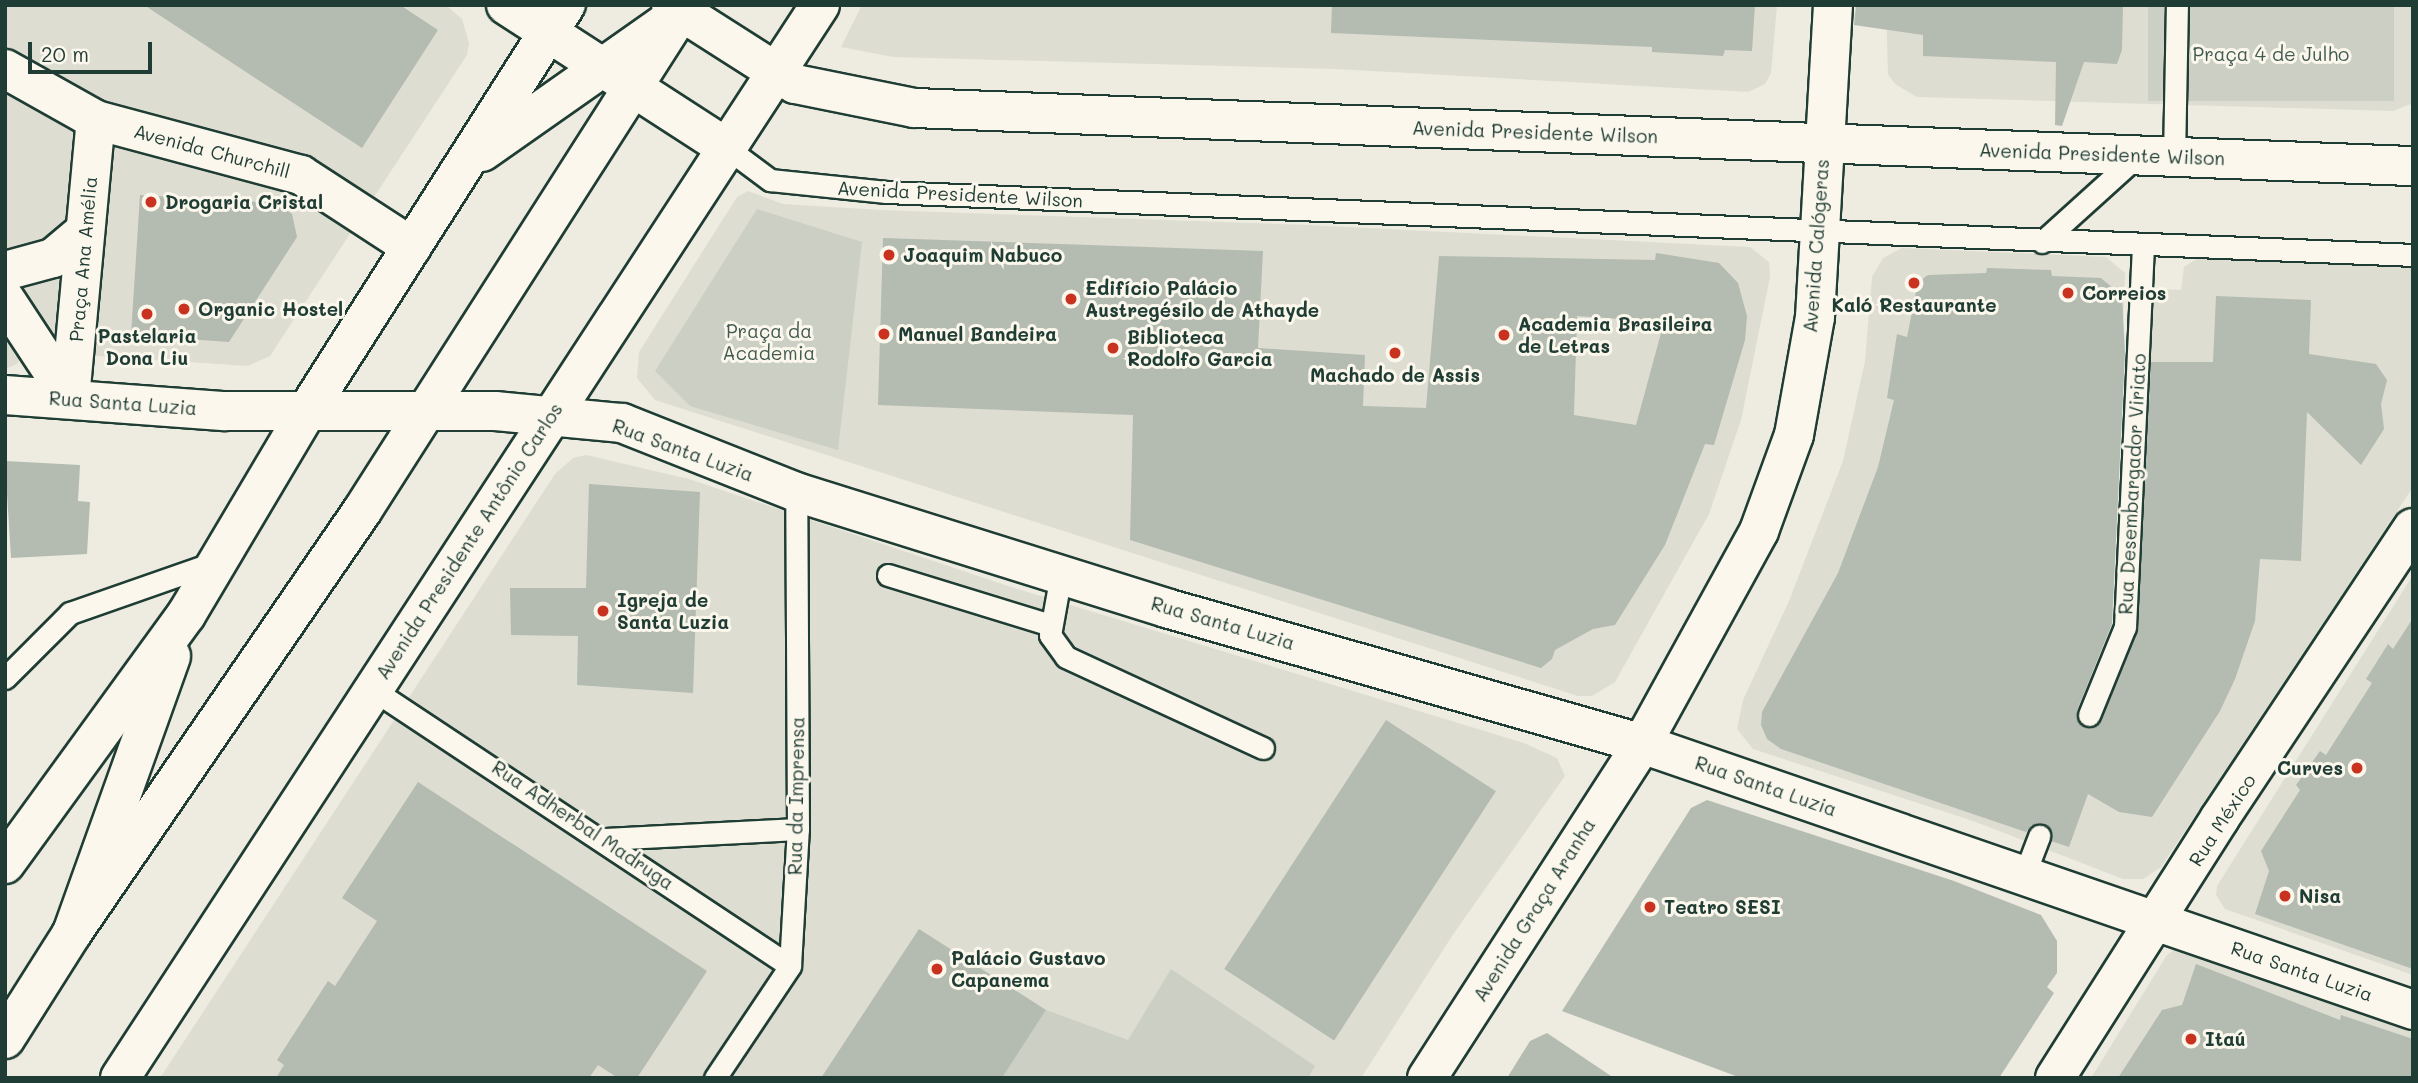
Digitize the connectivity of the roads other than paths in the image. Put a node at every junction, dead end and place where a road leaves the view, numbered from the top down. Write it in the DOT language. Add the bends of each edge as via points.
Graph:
graph roads {
  1 [pos="506,5"];
  2 [pos="820,5"];
  3 [pos="1833,5"];
  4 [pos="2177,5"];
  5 [pos="679,7"];
  6 [pos="557,19"];
  7 [pos="600,66"];
  8 [pos="5,69"];
  9 [pos="776,74"];
  10 [pos="633,88"];
  11 [pos="96,120"];
  12 [pos="1823,142"];
  13 [pos="727,148"];
  14 [pos="2136,157"];
  15 [pos="2174,158"];
  16 [pos="464,166"];
  17 [pos="2413,166"];
  18 [pos="1820,230"];
  19 [pos="85,231"];
  20 [pos="2042,242"];
  21 [pos="2143,246"];
  22 [pos="412,247"];
  23 [pos="2413,255"];
  24 [pos="5,271"];
  25 [pos="5,299"];
  26 [pos="5,395"];
  27 [pos="70,398"];
  28 [pos="426,409"];
  29 [pos="307,411"];
  30 [pos="552,415"];
  31 [pos="796,492"];
  32 [pos="2413,528"];
  33 [pos="218,562"];
  34 [pos="1061,574"];
  35 [pos="888,575"];
  36 [pos="186,615"];
  37 [pos="1051,625"];
  38 [pos="5,678"];
  39 [pos="372,689"];
  40 [pos="2089,715"];
  41 [pos="1642,744"];
  42 [pos="1263,748"];
  43 [pos="798,829"];
  44 [pos="2039,836"];
  45 [pos="605,839"];
  46 [pos="5,864"];
  47 [pos="2025,873"];
  48 [pos="2158,920"];
  49 [pos="72,933"];
  50 [pos="790,967"];
  51 [pos="2413,1010"];
  52 [pos="5,1039"];
  53 [pos="120,1078"];
  54 [pos="715,1078"];
  55 [pos="1427,1078"];
  56 [pos="2055,1078"];
  1 -- 6 [label="main road"];
  2 -- 9 [label="main road, Avenida Presidente Antônio Carlos"];
  3 -- 12 [label="main road, Avenida Calógeras"];
  4 -- 15 [label="lane"];
  5 -- 7 [label="main road"];
  5 -- 9 [label="main road, Avenida Presidente Wilson"];
  5 -- 10 [label="main road"];
  6 -- 7 [label="main road"];
  6 -- 16 [label="main road"];
  7 -- 10 [label="main road"];
  7 -- 16 [label="main road"];
  8 -- 11 [label="main road, Avenida Churchill"];
  9 -- 12 [label="main road, Avenida Presidente Wilson" via="828,94 914,108"];
  9 -- 13 [label="main road, Avenida Presidente Antônio Carlos"];
  10 -- 13 [label="main road"];
  10 -- 28 [label="main road"];
  11 -- 19 [label="main road, Praça Ana Amélia"];
  11 -- 22 [label="main road, Avenida Churchill" via="302,175"];
  12 -- 14 [label="main road, Avenida Presidente Wilson"];
  12 -- 18 [label="main road, Avenida Calógeras"];
  13 -- 18 [label="lane, Avenida Presidente Wilson" via="770,180 793,186"];
  13 -- 30 [label="main road, Avenida Presidente Antônio Carlos"];
  14 -- 15 [label="main road, Avenida Presidente Wilson"];
  14 -- 20 [label="lane"];
  15 -- 17 [label="main road, Avenida Presidente Wilson"];
  16 -- 22 [label="main road"];
  18 -- 20 [label="lane, Avenida Presidente Wilson"];
  18 -- 41 [label="main road, Avenida Calógeras" via="1815,317 1794,435 1759,531"];
  19 -- 24 [label="main road" via="52,258"];
  19 -- 27 [label="main road, Praça Ana Amélia"];
  20 -- 21 [label="lane, Avenida Presidente Wilson"];
  21 -- 23 [label="lane, Avenida Presidente Wilson"];
  21 -- 40 [label="lane, Rua Desembargador Viriato" via="2124,627"];
  22 -- 29 [label="main road"];
  25 -- 27 [label="main road"];
  26 -- 27 [label="main road, Rua Santa Luzia"];
  27 -- 29 [label="main road, Rua Santa Luzia" via="225,411"];
  28 -- 29 [label="main road, Rua Santa Luzia"];
  28 -- 30 [label="main road, Rua Santa Luzia"];
  28 -- 49 [label="main road" via="362,511"];
  29 -- 33 [label="main road"];
  30 -- 31 [label="main road, Rua Santa Luzia" via="622,423"];
  30 -- 39 [label="main road, Avenida Presidente Antônio Carlos"];
  31 -- 34 [label="main road, Rua Santa Luzia"];
  31 -- 43 [label="lane, Rua da Imprensa"];
  32 -- 48 [label="main road, Rua México" via="2220,818"];
  33 -- 36 [label="main road"];
  33 -- 38 [label="lane" via="71,613"];
  34 -- 37 [label="lane"];
  34 -- 41 [label="main road, Rua Santa Luzia"];
  35 -- 37 [label="lane"];
  36 -- 46 [label="main road"];
  36 -- 49 [label="main road"];
  37 -- 42 [label="lane" via="1050,635 1066,657"];
  39 -- 45 [label="lane, Rua Adherbal Madruga"];
  39 -- 53 [label="main road, Avenida Presidente Antônio Carlos"];
  41 -- 47 [label="main road, Rua Santa Luzia"];
  41 -- 55 [label="main road, Avenida Graça Aranha"];
  43 -- 45 [label="lane"];
  43 -- 50 [label="lane, Rua da Imprensa"];
  44 -- 47 [label="lane"];
  45 -- 50 [label="lane, Rua Adherbal Madruga"];
  47 -- 48 [label="main road, Rua Santa Luzia"];
  48 -- 51 [label="main road, Rua Santa Luzia"];
  48 -- 56 [label="main road, Rua México"];
  49 -- 52 [label="main road"];
  50 -- 54 [label="lane"];
}
